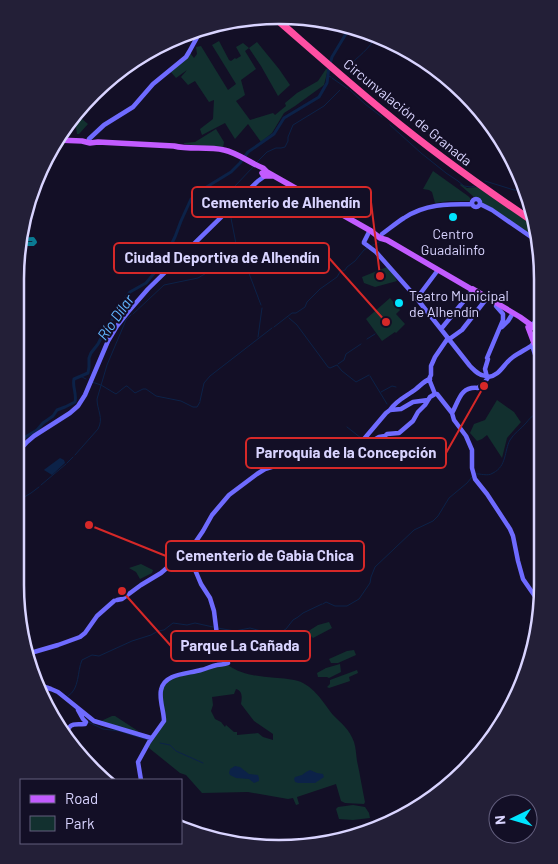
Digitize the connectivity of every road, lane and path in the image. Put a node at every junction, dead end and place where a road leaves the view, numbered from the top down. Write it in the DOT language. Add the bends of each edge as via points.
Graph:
graph roads {
  1 [pos="282,24"];
  2 [pos="286,24"];
  3 [pos="197,37"];
  4 [pos="330,64"];
  5 [pos="65,140"];
  6 [pos="90,140"];
  7 [pos="264,174"];
  8 [pos="526,213"];
  9 [pos="527,217"];
  10 [pos="380,235"];
  11 [pos="530,236"];
  12 [pos="438,270"];
  13 [pos="472,290"];
  14 [pos="417,298"];
  15 [pos="487,298"];
  16 [pos="496,303"];
  17 [pos="513,313"];
  18 [pos="534,321"];
  19 [pos="529,326"];
  20 [pos="441,329"];
  21 [pos="499,330"];
  22 [pos="447,340"];
  23 [pos="534,340"];
  24 [pos="534,346"];
  25 [pos="488,376"];
  26 [pos="430,379"];
  27 [pos="435,394"];
  28 [pos="428,400"];
  29 [pos="390,410"];
  30 [pos="452,413"];
  31 [pos="364,439"];
  32 [pos="24,445"];
  33 [pos="188,554"];
  34 [pos="534,595"];
  35 [pos="33,653"];
  36 [pos="45,687"];
  37 [pos="80,711"];
  38 [pos="68,729"];
  39 [pos="152,738"];
  40 [pos="141,779"];
  1 -- 4 [label="highway, Circunvalación de Granada"];
  2 -- 4 [label="highway, Circunvalación de Granada"];
  3 -- 6 [label="street" via="186,56 153,84 133,107 104,125"];
  4 -- 8 [label="highway, Circunvalación de Granada" via="438,151"];
  4 -- 9 [label="highway, Circunvalación de Granada" via="437,154"];
  5 -- 6 [label="main road"];
  6 -- 7 [label="main road" via="222,149 263,168"];
  7 -- 10 [label="main road"];
  7 -- 32 [label="street" via="127,312 108,341 78,406"];
  10 -- 11 [label="street" via="425,208 445,204 472,204 475,207 480,204"];
  10 -- 12 [label="main road"];
  10 -- 14 [label="street" via="364,243"];
  12 -- 13 [label="main road"];
  12 -- 14 [label="street"];
  13 -- 15 [label="main road"];
  13 -- 20 [label="street"];
  14 -- 20 [label="street"];
  15 -- 16 [label="main road"];
  15 -- 22 [label="street" via="462,330"];
  16 -- 17 [label="main road"];
  16 -- 21 [label="street" via="503,316"];
  17 -- 19 [label="main road"];
  17 -- 21 [label="street"];
  18 -- 19 [label="street"];
  19 -- 23 [label="main road"];
  20 -- 22 [label="street"];
  21 -- 25 [label="street" via="487,360 485,369"];
  22 -- 25 [label="street" via="475,371"];
  22 -- 26 [label="street" via="432,362"];
  24 -- 25 [label="street" via="511,358 494,376"];
  25 -- 30 [label="street" via="488,380 479,387 461,394"];
  26 -- 27 [label="street"];
  26 -- 29 [label="street"];
  27 -- 28 [label="street"];
  27 -- 30 [label="street"];
  28 -- 29 [label="street"];
  28 -- 31 [label="street" via="399,433 379,436 369,443"];
  29 -- 31 [label="street"];
  30 -- 34 [label="street" via="470,445 474,475 508,525 523,579"];
  31 -- 33 [label="street" via="353,442 333,458 305,465 278,466 261,472 229,495 212,515"];
  33 -- 35 [label="street" via="115,602 97,616 83,635"];
  33 -- 39 [label="street" via="210,598 217,635 228,663 165,681 160,695 164,721"];
  36 -- 37 [label="street" via="58,692"];
  37 -- 38 [label="street" via="84,722 75,723"];
  37 -- 39 [label="street" via="96,722"];
  39 -- 40 [label="street" via="138,762"];
}
